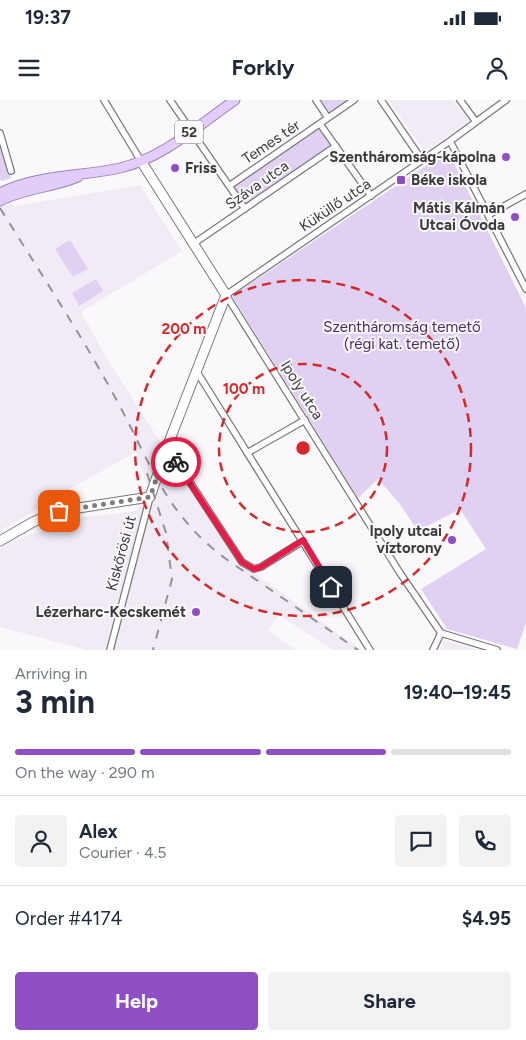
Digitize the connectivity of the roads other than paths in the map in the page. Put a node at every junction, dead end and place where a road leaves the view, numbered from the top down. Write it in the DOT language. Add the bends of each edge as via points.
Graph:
graph roads {
  1 [pos="104,100"];
  2 [pos="170,100"];
  3 [pos="235,100"];
  4 [pos="316,100"];
  5 [pos="354,100"];
  6 [pos="381,100"];
  7 [pos="460,100"];
  8 [pos="506,100"];
  9 [pos="328,118"];
  10 [pos="476,122"];
  11 [pos="320,124"];
  12 [pos="192,131"];
  13 [pos="0,133"];
  14 [pos="450,141"];
  15 [pos="336,146"];
  16 [pos="422,160"];
  17 [pos="141,161"];
  18 [pos="11,171"];
  19 [pos="229,186"];
  20 [pos="16,190"];
  21 [pos="0,192"];
  22 [pos="526,194"];
  23 [pos="371,196"];
  24 [pos="0,201"];
  25 [pos="245,209"];
  26 [pos="488,215"];
  27 [pos="193,244"];
  28 [pos="526,289"];
  29 [pos="226,295"];
  30 [pos="196,372"];
  31 [pos="305,420"];
  32 [pos="167,447"];
  33 [pos="247,453"];
  34 [pos="150,497"];
  35 [pos="303,540"];
  36 [pos="0,541"];
  37 [pos="441,633"];
  38 [pos="110,650"];
  39 [pos="370,650"];
  40 [pos="433,650"];
  41 [pos="497,650"];
  1 -- 17 [label="street"];
  2 -- 12 [label="street"];
  3 -- 12 [label="main road, 52"];
  4 -- 9 [label="street"];
  5 -- 9 [label="street, Temes tér"];
  6 -- 16 [label="street"];
  7 -- 10 [label="street"];
  8 -- 10 [label="street, Küküllő utca"];
  9 -- 11 [label="street, Temes tér"];
  10 -- 14 [label="street, Küküllő utca"];
  11 -- 15 [label="street"];
  11 -- 19 [label="street, Temes tér"];
  12 -- 17 [label="main road, 52"];
  12 -- 19 [label="street"];
  13 -- 18 [label="street"];
  14 -- 16 [label="street, Küküllő utca"];
  14 -- 26 [label="street"];
  15 -- 23 [label="street"];
  15 -- 25 [label="street, Száva utca"];
  16 -- 23 [label="street, Küküllő utca"];
  17 -- 20 [label="main road, 52"];
  17 -- 27 [label="street, Ipoly utca"];
  19 -- 25 [label="street"];
  20 -- 21 [label="main road, 52"];
  20 -- 24 [label="main road, 52"];
  22 -- 26 [label="street"];
  23 -- 29 [label="street, Küküllő utca"];
  25 -- 27 [label="street, Száva utca"];
  26 -- 28 [label="street"];
  27 -- 29 [label="street, Ipoly utca"];
  29 -- 30 [label="street, Kiskőrösi út"];
  29 -- 31 [label="street, Ipoly utca"];
  30 -- 32 [label="street, Kiskőrösi út"];
  30 -- 33 [label="street"];
  31 -- 33 [label="street"];
  31 -- 37 [label="street, Ipoly utca"];
  32 -- 34 [label="street, Kiskőrösi út"];
  32 -- 35 [label="street" via="242,562 254,569 261,567"];
  33 -- 35 [label="street"];
  34 -- 36 [label="street" via="59,511"];
  34 -- 38 [label="street, Kiskőrösi út"];
  35 -- 39 [label="street"];
  37 -- 40 [label="street"];
  37 -- 41 [label="street"];
}
